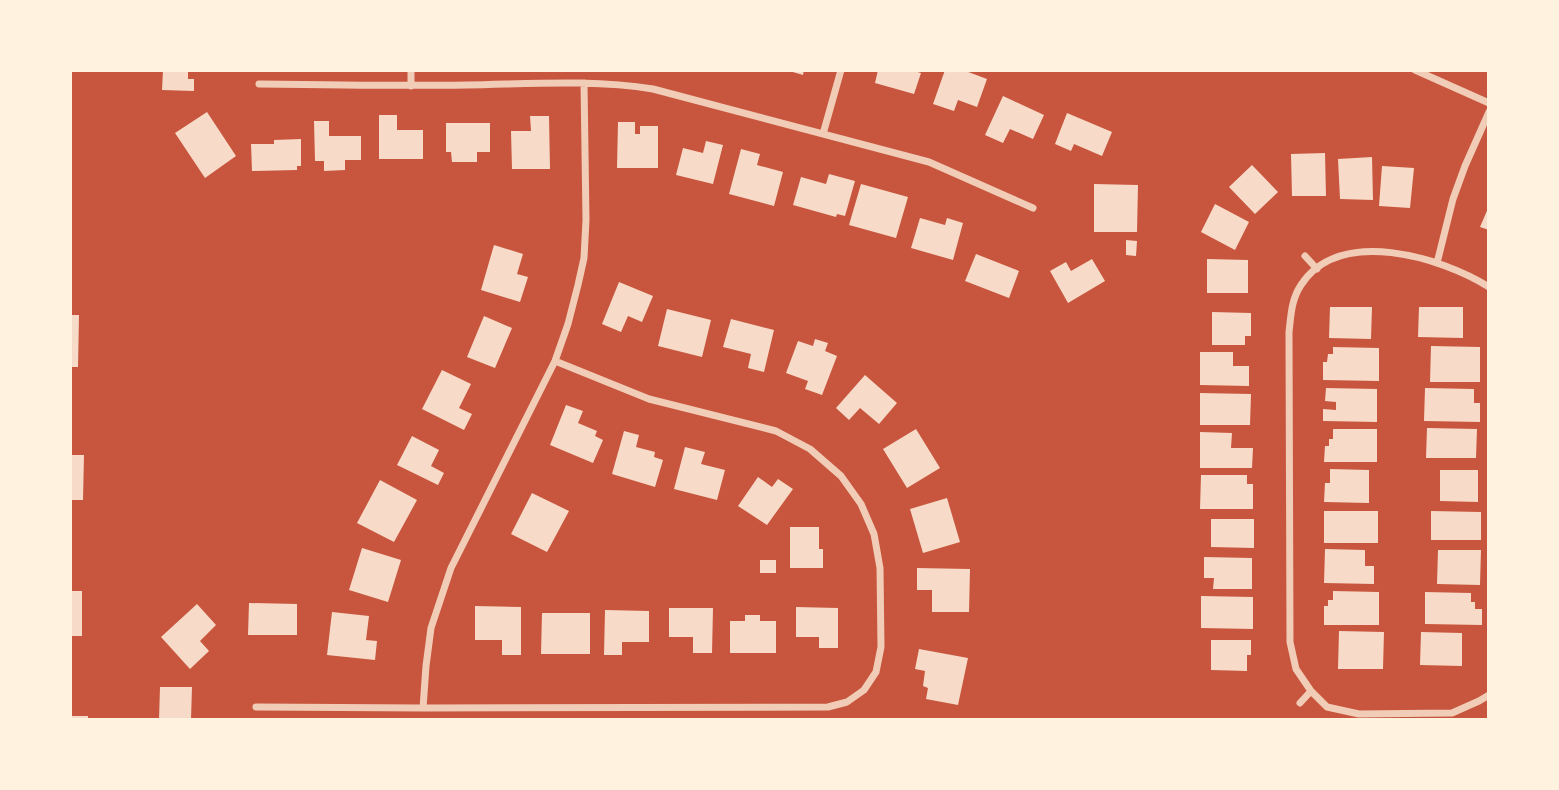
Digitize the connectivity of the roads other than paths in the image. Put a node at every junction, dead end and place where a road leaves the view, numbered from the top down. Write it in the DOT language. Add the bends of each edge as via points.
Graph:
graph roads {
  1 [pos="411,70"];
  2 [pos="841,70"];
  3 [pos="1415,70"];
  4 [pos="584,83"];
  5 [pos="259,84"];
  6 [pos="411,86"];
  7 [pos="1489,103"];
  8 [pos="1489,111"];
  9 [pos="823,134"];
  10 [pos="1033,208"];
  11 [pos="1305,256"];
  12 [pos="1437,263"];
  13 [pos="1317,268"];
  14 [pos="1489,287"];
  15 [pos="555,361"];
  16 [pos="1311,691"];
  17 [pos="1489,695"];
  18 [pos="1300,703"];
  19 [pos="256,707"];
  20 [pos="423,708"];
  1 -- 6 [label="street"];
  2 -- 9 [label="street"];
  3 -- 7 [label="street"];
  4 -- 6 [label="street"];
  4 -- 9 [label="street" via="653,89"];
  4 -- 15 [label="street" via="584,258"];
  5 -- 6 [label="street"];
  8 -- 12 [label="street" via="1453,199"];
  9 -- 10 [label="street" via="929,162"];
  11 -- 13 [label="street"];
  12 -- 13 [label="street" via="1408,254 1361,252 1336,257"];
  12 -- 14 [label="street"];
  13 -- 16 [label="street" via="1301,284 1293,301 1289,332 1290,642 1296,668"];
  15 -- 20 [label="street" via="451,568 431,628"];
  15 -- 20 [label="street" via="649,399 776,431 810,449 841,476 861,504 874,534 880,568 876,672 864,690 847,702 828,707"];
  16 -- 17 [label="street" via="1327,707 1359,714 1452,713"];
  16 -- 18 [label="street"];
  19 -- 20 [label="street"];
}
